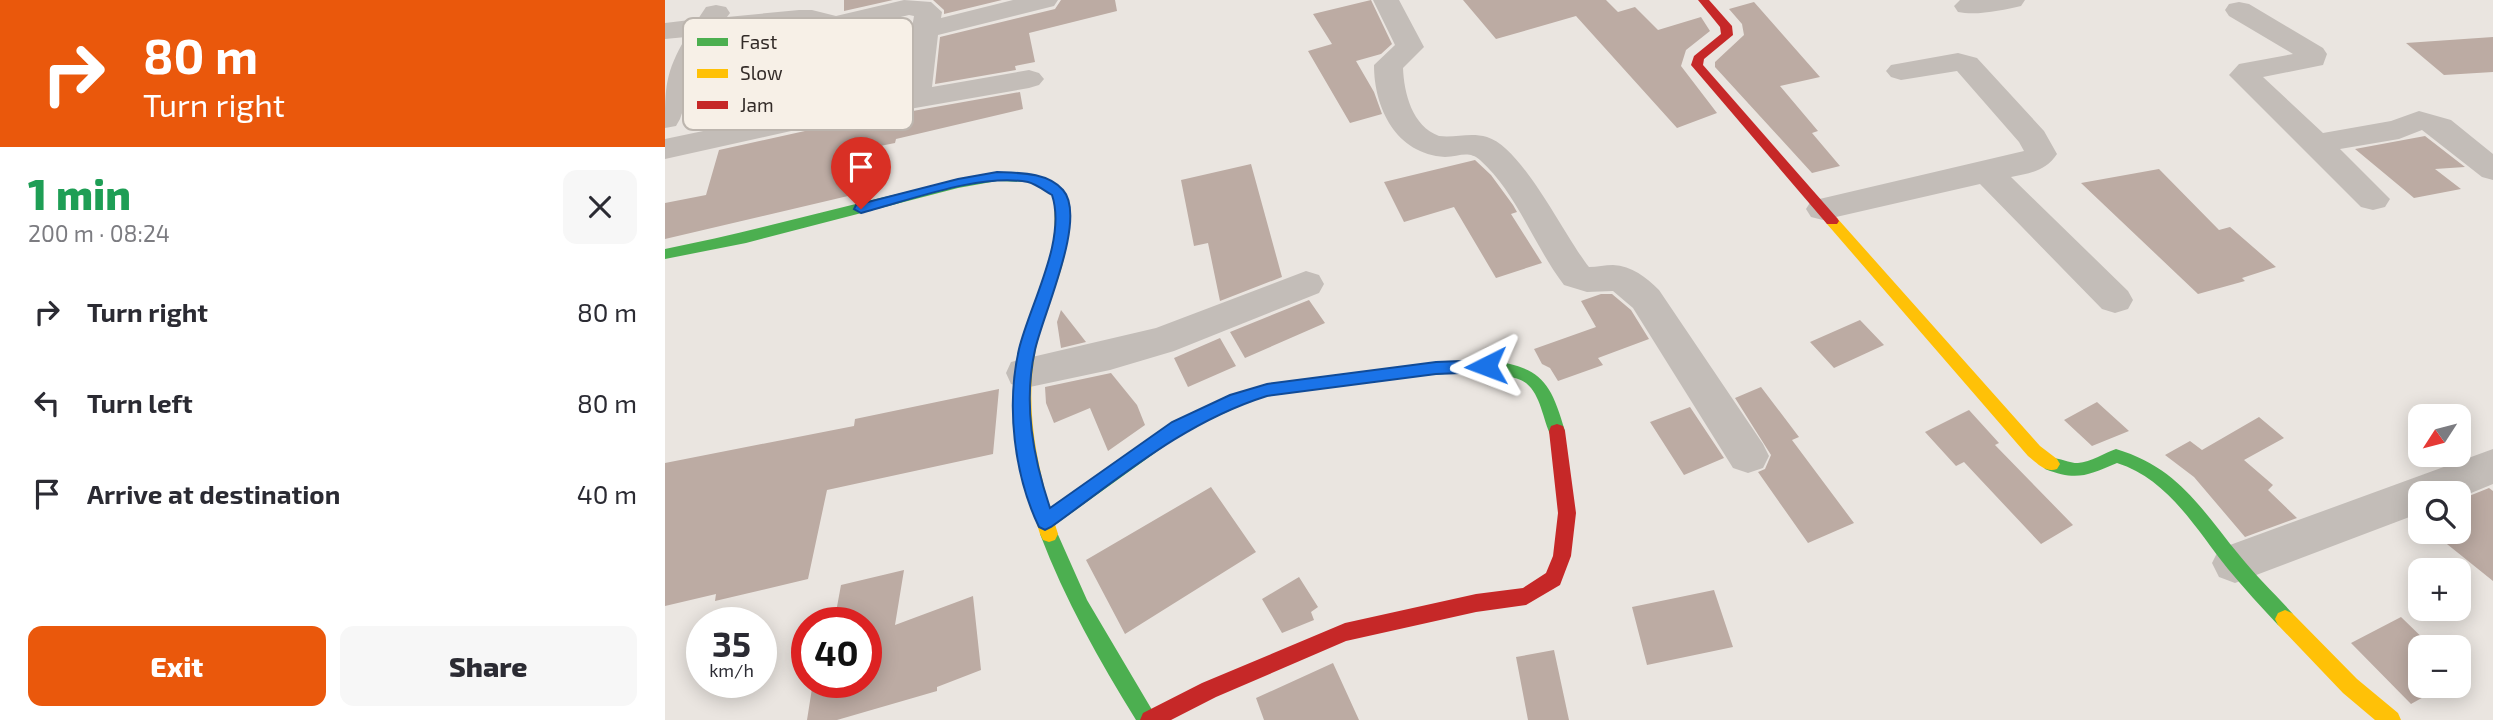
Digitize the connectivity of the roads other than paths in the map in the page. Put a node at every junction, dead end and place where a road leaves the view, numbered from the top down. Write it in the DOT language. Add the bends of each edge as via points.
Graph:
graph roads {
  1 [pos="726,0"];
  2 [pos="1045,0"];
  3 [pos="1386,0"];
  4 [pos="1703,0"];
  5 [pos="2012,0"];
  6 [pos="1968,6"];
  7 [pos="2239,10"];
  8 [pos="712,18"];
  9 [pos="863,18"];
  10 [pos="683,29"];
  11 [pos="927,30"];
  12 [pos="665,31"];
  13 [pos="683,68"];
  14 [pos="1901,71"];
  15 [pos="1029,79"];
  16 [pos="915,99"];
  17 [pos="665,119"];
  18 [pos="756,130"];
  19 [pos="2315,144"];
  20 [pos="665,149"];
  21 [pos="2493,170"];
  22 [pos="1989,173"];
  23 [pos="2373,199"];
  24 [pos="1823,209"];
  25 [pos="665,254"];
  26 [pos="1306,284"];
  27 [pos="2115,300"];
  28 [pos="1025,373"];
  29 [pos="1748,456"];
  30 [pos="2493,466"];
  31 [pos="2454,481"];
  32 [pos="2408,499"];
  33 [pos="1045,522"];
  34 [pos="2235,563"];
  35 [pos="1149,720"];
  36 [pos="2391,720"];
  1 -- 8 [label="street"];
  2 -- 11 [label="street"];
  3 -- 29 [label="street" via="1410,47 1388,65 1394,100 1407,124 1424,142 1434,145 1483,145 1519,187 1577,276 1620,277 1630,282 1646,299"];
  4 -- 24 [label="street" via="1726,26 1727,34 1703,52 1697,65"];
  5 -- 6 [label="street"];
  7 -- 19 [label="street" via="2313,54 2313,59 2249,70 2244,75"];
  9 -- 11 [label="street" via="921,8 928,12"];
  10 -- 12 [label="street"];
  11 -- 16 [label="street"];
  13 -- 17 [label="street"];
  14 -- 22 [label="street" via="1967,64 2038,146 2041,154 2031,162"];
  15 -- 16 [label="street"];
  18 -- 20 [label="street"];
  19 -- 21 [label="street" via="2427,121"];
  19 -- 23 [label="street"];
  22 -- 24 [label="street"];
  22 -- 27 [label="street"];
  24 -- 34 [label="street" via="2046,462 2081,472 2116,456 2144,465 2176,491"];
  25 -- 28 [label="street" via="958,184 997,177 1033,178 1058,193 1063,233 1027,351"];
  26 -- 28 [label="street" via="1161,341"];
  28 -- 33 [label="street" via="1021,427"];
  30 -- 31 [label="street"];
  32 -- 34 [label="street"];
  33 -- 35 [label="street" via="1106,653"];
  33 -- 35 [label="street" via="1178,427 1267,390 1486,366 1515,370 1534,380 1551,410 1560,440 1567,513 1562,556 1553,579 1527,596 1345,632"];
  34 -- 36 [label="street" via="2357,693"];
}
